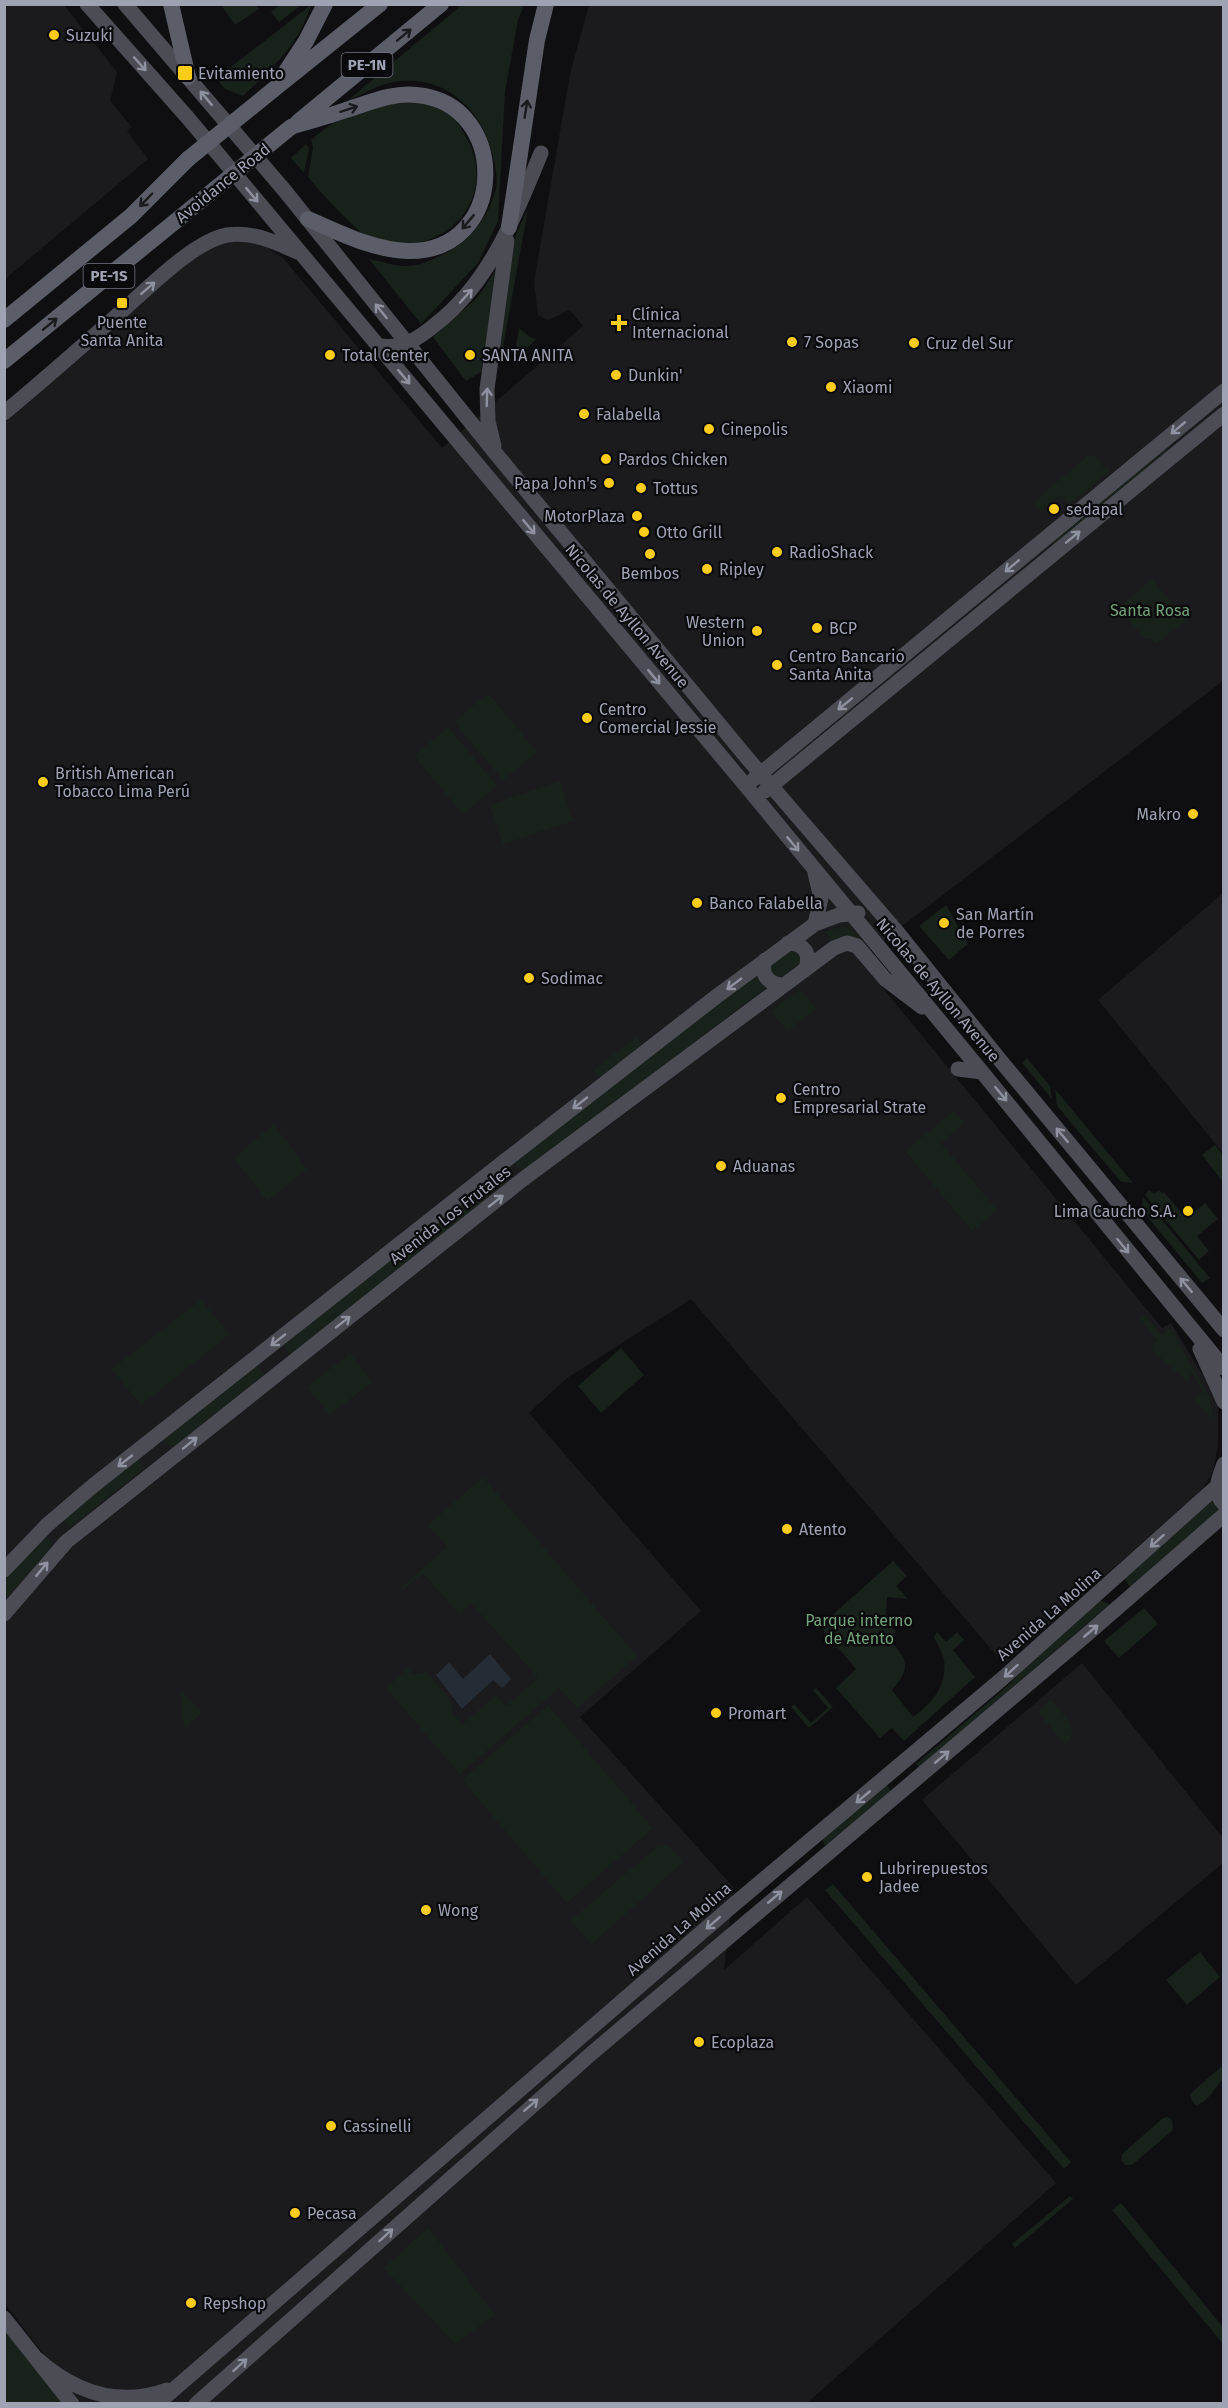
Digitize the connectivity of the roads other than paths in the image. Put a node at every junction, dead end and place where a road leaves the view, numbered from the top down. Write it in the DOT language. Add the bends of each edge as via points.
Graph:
graph roads {
  1 [pos="87,4"];
  2 [pos="125,4"];
  3 [pos="171,4"];
  4 [pos="325,4"];
  5 [pos="380,4"];
  6 [pos="441,4"];
  7 [pos="546,4"];
  8 [pos="188,77"];
  9 [pos="273,90"];
  10 [pos="292,126"];
  11 [pos="541,153"];
  12 [pos="308,219"];
  13 [pos="509,226"];
  14 [pos="301,254"];
  15 [pos="4,320"];
  16 [pos="408,344"];
  17 [pos="379,346"];
  18 [pos="4,361"];
  19 [pos="1224,391"];
  20 [pos="4,413"];
  21 [pos="1224,414"];
  22 [pos="497,454"];
  23 [pos="1036,546"];
  24 [pos="1047,558"];
  25 [pos="965,605"];
  26 [pos="976,617"];
  27 [pos="942,623"];
  28 [pos="953,636"];
  29 [pos="919,643"];
  30 [pos="929,656"];
  31 [pos="766,780"];
  32 [pos="751,792"];
  33 [pos="813,867"];
  34 [pos="851,913"];
  35 [pos="881,914"];
  36 [pos="815,924"];
  37 [pos="788,943"];
  38 [pos="765,960"];
  39 [pos="806,968"];
  40 [pos="783,985"];
  41 [pos="937,1017"];
  42 [pos="958,1069"];
  43 [pos="982,1072"];
  44 [pos="506,1160"];
  45 [pos="522,1180"];
  46 [pos="1188,1325"];
  47 [pos="1224,1330"];
  48 [pos="1224,1368"];
  49 [pos="1224,1402"];
  50 [pos="1224,1464"];
  51 [pos="1221,1483"];
  52 [pos="1224,1504"];
  53 [pos="1188,1512"];
  54 [pos="1224,1515"];
  55 [pos="1203,1533"];
  56 [pos="4,1570"];
  57 [pos="1116,1578"];
  58 [pos="1131,1597"];
  59 [pos="4,1614"];
  60 [pos="900,1766"];
  61 [pos="913,1782"];
  62 [pos="463,2139"];
  63 [pos="476,2154"];
  64 [pos="329,2255"];
  65 [pos="344,2273"];
  66 [pos="4,2318"];
  67 [pos="36,2358"];
  68 [pos="180,2383"];
  69 [pos="72,2403"];
  70 [pos="157,2403"];
  71 [pos="196,2403"];
  1 -- 14 [label="main road, Nicolas de Ayllon Avenue, one-way"];
  2 -- 8 [label="main road, Nicolas de Ayllon Avenue"];
  3 -- 8 [label="highway"];
  4 -- 9 [label="highway"];
  5 -- 9 [label="highway, PE-1N"];
  10 -- 6 [label="highway, Avoidance Road / PE-1N, one-way"];
  13 -- 7 [label="highway, one-way" via="534,56"];
  12 -- 8 [label="main road, Nicolas de Ayllon Avenue, one-way"];
  9 -- 15 [label="highway, PE-1S, one-way, bridge" via="188,159 131,216"];
  10 -- 12 [label="highway, one-way" via="388,97 428,97 462,116 476,136 486,169 485,191 473,217 455,236 426,249 384,248"];
  18 -- 10 [label="highway, Avoidance Road / PE-1S, one-way, bridge"];
  11 -- 13 [label="main road"];
  16 -- 12 [label="main road, Nicolas de Ayllon Avenue, one-way"];
  16 -- 13 [label="main road, one-way" via="468,294 494,259"];
  22 -- 13 [label="main road, one-way" via="486,399"];
  14 -- 17 [label="main road, Nicolas de Ayllon Avenue"];
  20 -- 14 [label="main road, one-way" via="166,272 207,242 244,234"];
  16 -- 17 [label="main road" via="395,348"];
  16 -- 22 [label="main road, Nicolas de Ayllon Avenue"];
  17 -- 32 [label="main road, Nicolas de Ayllon Avenue, one-way"];
  19 -- 23 [label="main road, one-way"];
  24 -- 21 [label="main road, one-way"];
  22 -- 31 [label="main road, Nicolas de Ayllon Avenue"];
  23 -- 24 [label="main road"];
  23 -- 25 [label="main road, one-way"];
  24 -- 26 [label="main road"];
  25 -- 26 [label="main road"];
  25 -- 27 [label="main road"];
  26 -- 28 [label="main road"];
  27 -- 28 [label="main road"];
  27 -- 29 [label="main road"];
  28 -- 30 [label="main road"];
  29 -- 30 [label="main road"];
  29 -- 31 [label="main road, one-way"];
  30 -- 31 [label="main road"];
  31 -- 32 [label="main road"];
  31 -- 35 [label="main road, Nicolas de Ayllon Avenue"];
  32 -- 33 [label="main road, Nicolas de Ayllon Avenue, one-way"];
  33 -- 34 [label="main road, Nicolas de Ayllon Avenue"];
  33 -- 36 [label="main road" via="821,898"];
  34 -- 35 [label="main road, Avenida Los Frutales"];
  34 -- 36 [label="main road, Avenida Los Frutales"];
  34 -- 41 [label="main road, Nicolas de Ayllon Avenue"];
  47 -- 35 [label="main road, Nicolas de Ayllon Avenue, one-way"];
  36 -- 37 [label="main road, Avenida Los Frutales"];
  37 -- 38 [label="main road, Avenida Los Frutales"];
  37 -- 39 [label="main road" via="798,944 806,951"];
  38 -- 40 [label="main road" via="767,979"];
  38 -- 44 [label="main road, Avenida Los Frutales, one-way"];
  39 -- 40 [label="main road, Avenida Los Frutales"];
  39 -- 41 [label="main road, Avenida Los Frutales" via="838,945 851,943 885,980"];
  40 -- 45 [label="main road, Avenida Los Frutales"];
  41 -- 43 [label="main road, Nicolas de Ayllon Avenue"];
  42 -- 43 [label="main road"];
  43 -- 46 [label="main road, Nicolas de Ayllon Avenue, one-way"];
  44 -- 45 [label="main road"];
  44 -- 56 [label="main road, Avenida Los Frutales, one-way" via="47,1524"];
  59 -- 45 [label="main road, Avenida Los Frutales, one-way" via="66,1542"];
  46 -- 48 [label="main road, Nicolas de Ayllon Avenue"];
  46 -- 49 [label="main road"];
  50 -- 51 [label="main road"];
  51 -- 52 [label="main road" via="1217,1498"];
  51 -- 53 [label="main road, Avenida La Molina"];
  53 -- 55 [label="main road"];
  53 -- 57 [label="main road, Avenida La Molina, one-way"];
  54 -- 55 [label="main road"];
  55 -- 58 [label="main road"];
  57 -- 58 [label="main road"];
  57 -- 60 [label="main road, Avenida La Molina, one-way"];
  61 -- 58 [label="main road, one-way"];
  60 -- 61 [label="main road"];
  60 -- 62 [label="main road, Avenida La Molina, one-way"];
  63 -- 61 [label="main road, one-way"];
  62 -- 63 [label="main road"];
  62 -- 64 [label="main road, Avenida La Molina"];
  65 -- 63 [label="main road, one-way"];
  64 -- 65 [label="main road"];
  64 -- 68 [label="main road, Avenida La Molina"];
  71 -- 65 [label="main road, one-way"];
  66 -- 67 [label="main road"];
  67 -- 68 [label="main road" via="73,2387 116,2400 138,2399"];
  67 -- 69 [label="main road"];
  68 -- 70 [label="main road, Avenida La Molina"];
}
